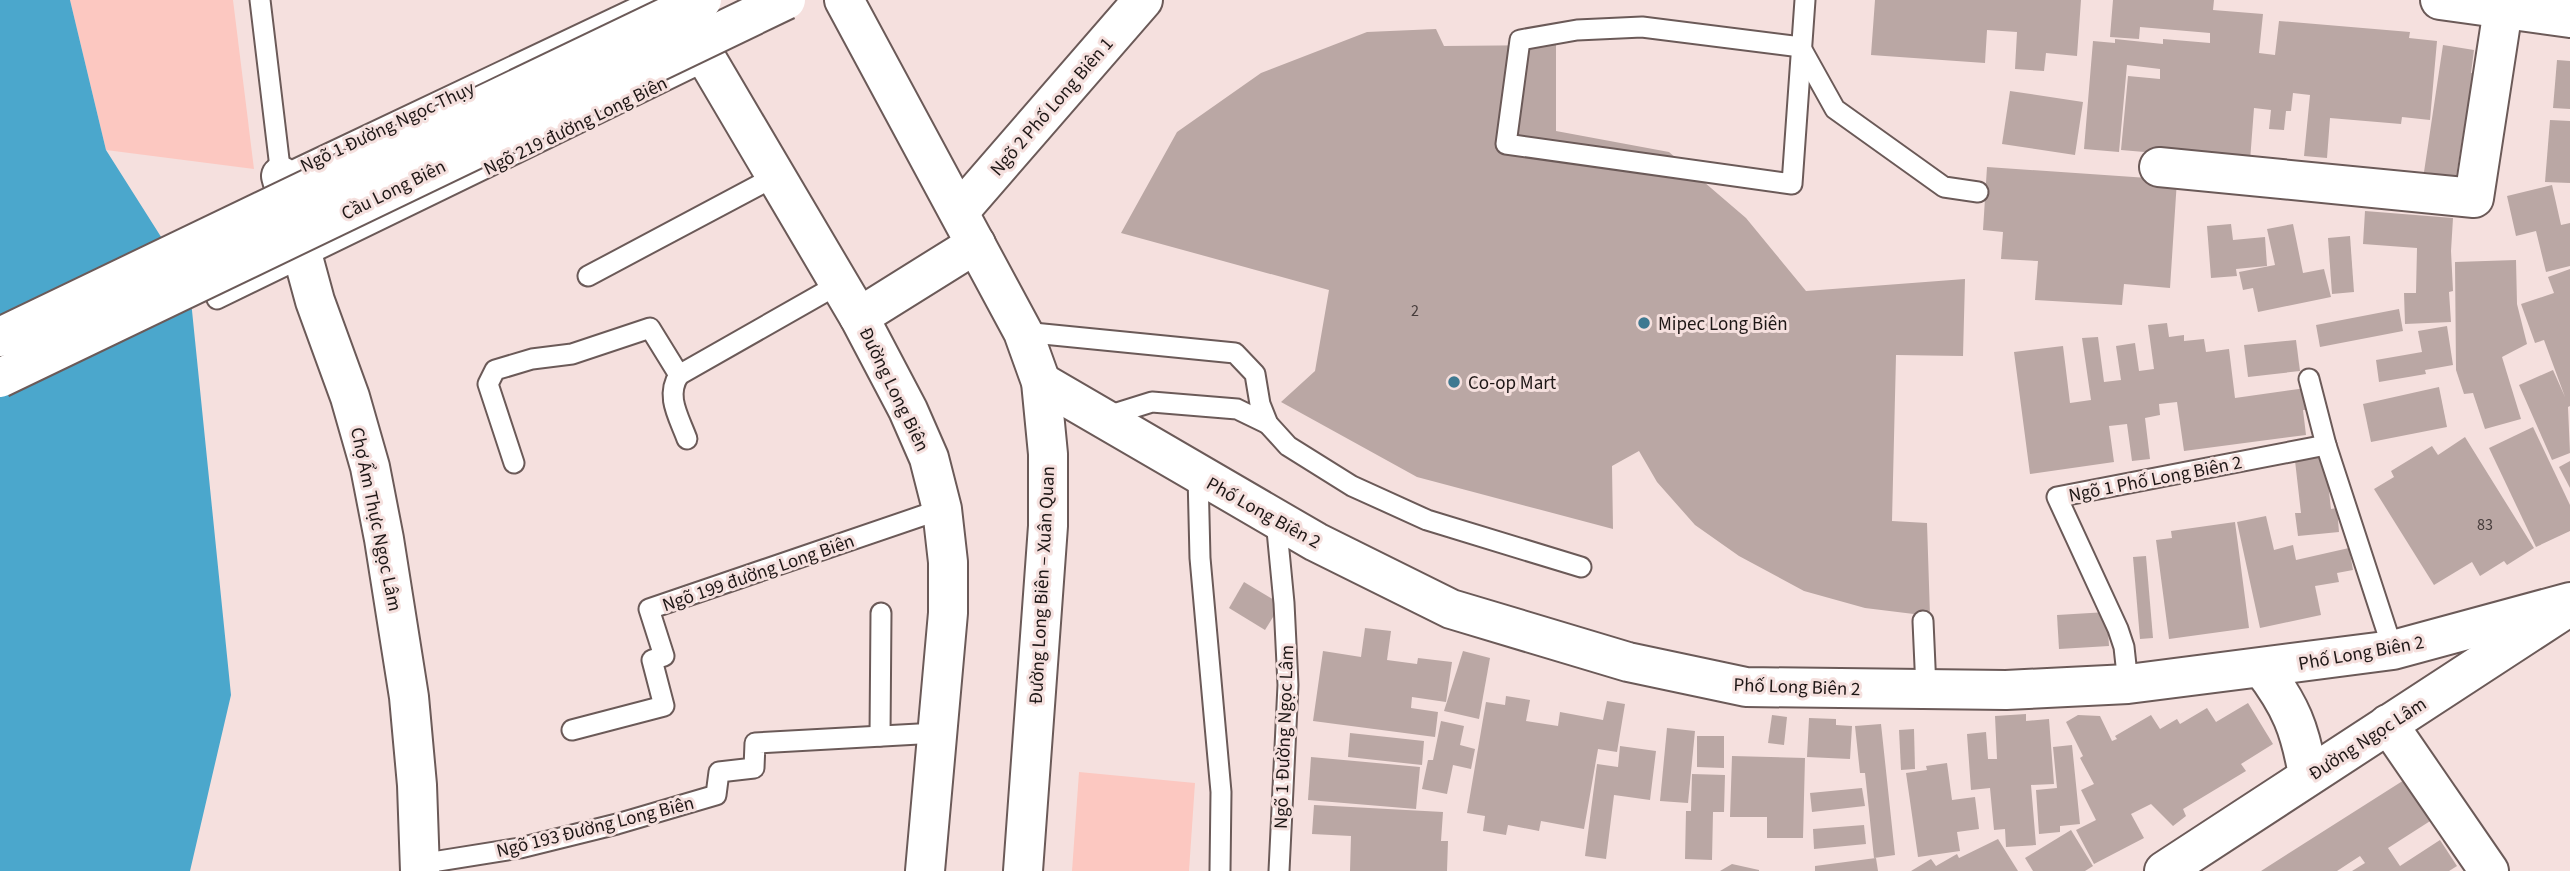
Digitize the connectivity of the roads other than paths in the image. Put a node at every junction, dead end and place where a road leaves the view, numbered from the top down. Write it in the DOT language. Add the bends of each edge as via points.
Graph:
graph roads {
  1 [pos="260,0"];
  2 [pos="652,0"];
  3 [pos="786,0"];
  4 [pos="1143,0"];
  5 [pos="1805,0"];
  6 [pos="2440,0"];
  7 [pos="846,5"];
  8 [pos="2503,9"];
  9 [pos="2570,19"];
  10 [pos="695,24"];
  11 [pos="1801,47"];
  12 [pos="2159,167"];
  13 [pos="281,176"];
  14 [pos="776,176"];
  15 [pos="1978,192"];
  16 [pos="967,228"];
  17 [pos="304,257"];
  18 [pos="588,276"];
  19 [pos="839,284"];
  20 [pos="216,299"];
  21 [pos="859,317"];
  22 [pos="1023,332"];
  23 [pos="0,337"];
  24 [pos="679,375"];
  25 [pos="0,378"];
  26 [pos="2309,379"];
  27 [pos="1041,382"];
  28 [pos="1102,418"];
  29 [pos="1268,424"];
  30 [pos="687,439"];
  31 [pos="2326,445"];
  32 [pos="514,463"];
  33 [pos="1198,475"];
  34 [pos="942,509"];
  35 [pos="1276,520"];
  36 [pos="1581,567"];
  37 [pos="2570,604"];
  38 [pos="881,613"];
  39 [pos="1923,621"];
  40 [pos="2393,650"];
  41 [pos="2262,668"];
  42 [pos="2127,684"];
  43 [pos="1926,688"];
  44 [pos="2388,724"];
  45 [pos="572,730"];
  46 [pos="937,733"];
  47 [pos="880,736"];
  48 [pos="2308,775"];
  49 [pos="420,867"];
  50 [pos="925,871"];
  51 [pos="1023,871"];
  52 [pos="1220,871"];
  53 [pos="1279,871"];
  54 [pos="2164,871"];
  55 [pos="2489,871"];
  1 -- 13 [label="lane, Ngõ 1 Đường Ngọc Thụy"];
  2 -- 13 [label="lane, Ngõ 1 Đường Ngọc Thụy"];
  3 -- 25 [label="street, Cầu Long Biên, bridge"];
  4 -- 16 [label="street, Ngõ 2 Phố Long Biên 1"];
  5 -- 11 [label="lane"];
  6 -- 8 [label="street"];
  7 -- 16 [label="street, Đường Long Biên – Xuân Quan"];
  8 -- 9 [label="street"];
  8 -- 12 [label="street" via="2474,198"];
  10 -- 14 [label="street, Đường Long Biên"];
  10 -- 17 [label="lane, Ngõ 219 đường Long Biên"];
  10 -- 23 [label="street, Cầu Long Biên, bridge"];
  11 -- 11 [label="lane" via="1642,27 1577,30 1520,40 1506,144 1792,184"];
  11 -- 15 [label="lane" via="1835,110 1944,187"];
  13 -- 17 [label="street, Chợ Ẩm Thực Ngọc Lâm"];
  14 -- 18 [label="lane"];
  14 -- 19 [label="street, Đường Long Biên"];
  16 -- 21 [label="street, Ngõ 2 Phố Long Biên 1"];
  16 -- 22 [label="street, Đường Long Biên – Xuân Quan"];
  17 -- 20 [label="lane, Ngõ 219 đường Long Biên"];
  17 -- 49 [label="street, Chợ Ẩm Thực Ngọc Lâm" via="357,420 384,539 409,697"];
  19 -- 21 [label="street, Đường Long Biên"];
  19 -- 24 [label="lane"];
  21 -- 34 [label="street, Đường Long Biên" via="929,458"];
  22 -- 27 [label="street, Đường Long Biên – Xuân Quan"];
  22 -- 29 [label="lane" via="1235,353 1255,374"];
  24 -- 30 [label="lane" via="672,398"];
  24 -- 32 [label="lane" via="650,328 572,354 495,370 488,384"];
  26 -- 31 [label="lane"];
  27 -- 28 [label="street, Phố Long Biên 2"];
  27 -- 51 [label="street, Đường Long Biên – Xuân Quan" via="1048,526"];
  28 -- 29 [label="lane" via="1152,402 1237,410"];
  28 -- 33 [label="street, Phố Long Biên 2"];
  29 -- 36 [label="lane" via="1288,446 1364,492 1427,520"];
  31 -- 40 [label="lane"];
  31 -- 42 [label="lane, Ngõ 1 Phố Long Biên 2" via="2057,497 2119,629"];
  33 -- 35 [label="street, Phố Long Biên 2"];
  33 -- 52 [label="lane" via="1200,558 1221,792"];
  34 -- 45 [label="lane, Ngõ 199 đường Long Biên" via="649,609 664,656 652,660 664,705"];
  34 -- 46 [label="street, Đường Long Biên" via="948,613"];
  35 -- 43 [label="street, Phố Long Biên 2" via="1451,609 1628,662 1746,687"];
  35 -- 53 [label="lane, Ngõ 1 Đường Ngọc Lâm" via="1288,685"];
  37 -- 40 [label="street, Phố Long Biên 2"];
  37 -- 44 [label="street, Đường Ngọc Lâm"];
  38 -- 47 [label="lane"];
  39 -- 43 [label="lane"];
  40 -- 41 [label="street, Phố Long Biên 2"];
  41 -- 42 [label="street, Phố Long Biên 2"];
  41 -- 48 [label="street" via="2294,717"];
  42 -- 43 [label="street, Phố Long Biên 2" via="2006,690"];
  44 -- 48 [label="street, Đường Ngọc Lâm"];
  44 -- 55 [label="street"];
  46 -- 47 [label="lane, Ngõ 193 Đường Long Biên"];
  46 -- 50 [label="street, Đường Long Biên"];
  47 -- 49 [label="lane, Ngõ 193 Đường Long Biên" via="755,743 754,768 719,772 716,794 520,848"];
  48 -- 54 [label="street, Đường Ngọc Lâm"];
}
